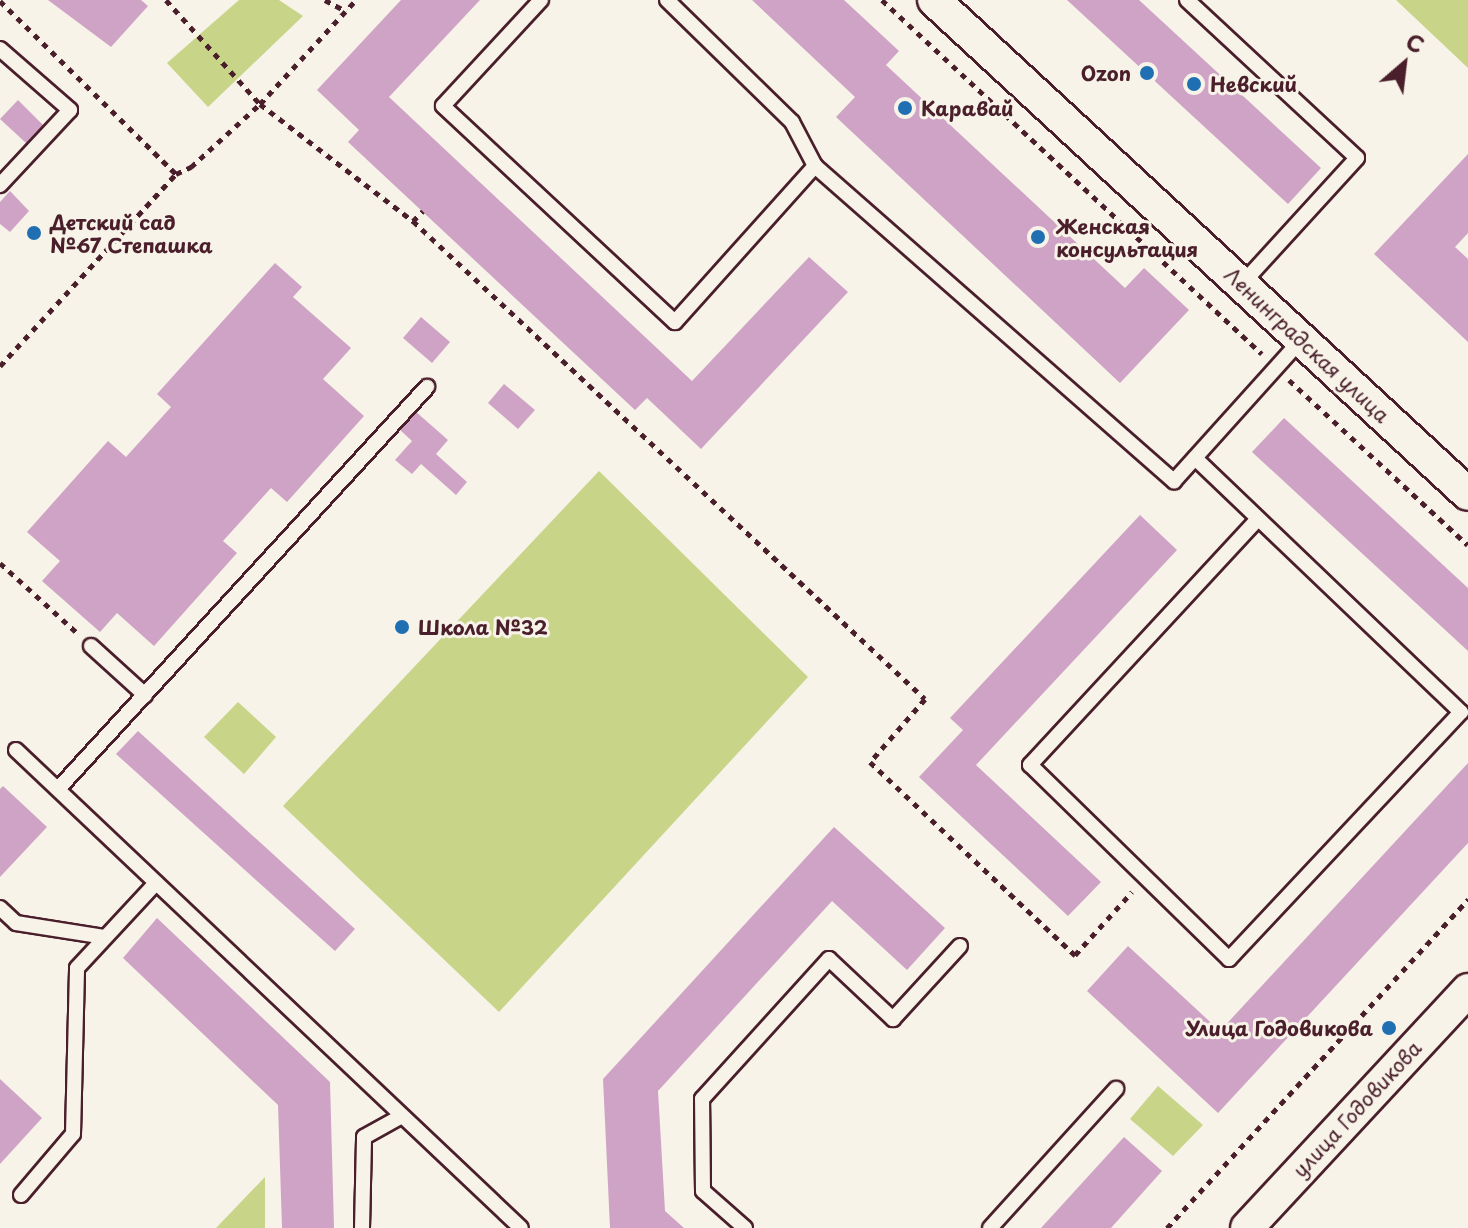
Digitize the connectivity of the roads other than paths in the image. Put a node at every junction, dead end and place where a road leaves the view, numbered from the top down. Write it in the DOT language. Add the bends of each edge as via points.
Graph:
graph roads {
  1 [pos="541,0"];
  2 [pos="667,0"];
  3 [pos="934,0"];
  4 [pos="1187,0"];
  5 [pos="0,49"];
  6 [pos="815,166"];
  7 [pos="0,185"];
  8 [pos="1241,285"];
  9 [pos="1301,340"];
  10 [pos="427,387"];
  11 [pos="1195,458"];
  12 [pos="1468,494"];
  13 [pos="1258,519"];
  14 [pos="91,646"];
  15 [pos="145,695"];
  16 [pos="16,750"];
  17 [pos="58,789"];
  18 [pos="156,883"];
  19 [pos="0,908"];
  20 [pos="104,937"];
  21 [pos="960,946"];
  22 [pos="1468,990"];
  23 [pos="1116,1089"];
  24 [pos="402,1116"];
  25 [pos="21,1195"];
  26 [pos="362,1228"];
  27 [pos="521,1228"];
  28 [pos="745,1228"];
  29 [pos="990,1228"];
  30 [pos="1247,1228"];
  1 -- 6 [label="lane" via="443,106 675,322"];
  2 -- 6 [label="lane" via="792,122"];
  3 -- 8 [label="street, Ленинградская улица"];
  4 -- 8 [label="lane" via="1357,158"];
  5 -- 7 [label="lane" via="70,110"];
  6 -- 11 [label="lane" via="1174,481"];
  8 -- 9 [label="street, Ленинградская улица"];
  9 -- 11 [label="lane"];
  9 -- 12 [label="street, Ленинградская улица"];
  10 -- 15 [label="lane"];
  11 -- 13 [label="lane"];
  13 -- 13 [label="lane" via="1461,712 1229,959 1030,765"];
  14 -- 15 [label="lane"];
  15 -- 17 [label="lane"];
  16 -- 17 [label="lane"];
  17 -- 18 [label="lane"];
  18 -- 20 [label="lane"];
  18 -- 24 [label="lane"];
  19 -- 20 [label="lane" via="16,923"];
  20 -- 25 [label="lane" via="77,968 73,1134"];
  21 -- 28 [label="lane" via="893,1019 829,959 702,1099 703,1191"];
  22 -- 30 [label="street, улица Годовикова"];
  23 -- 29 [label="lane"];
  24 -- 26 [label="lane" via="364,1137"];
  24 -- 27 [label="lane"];
}
